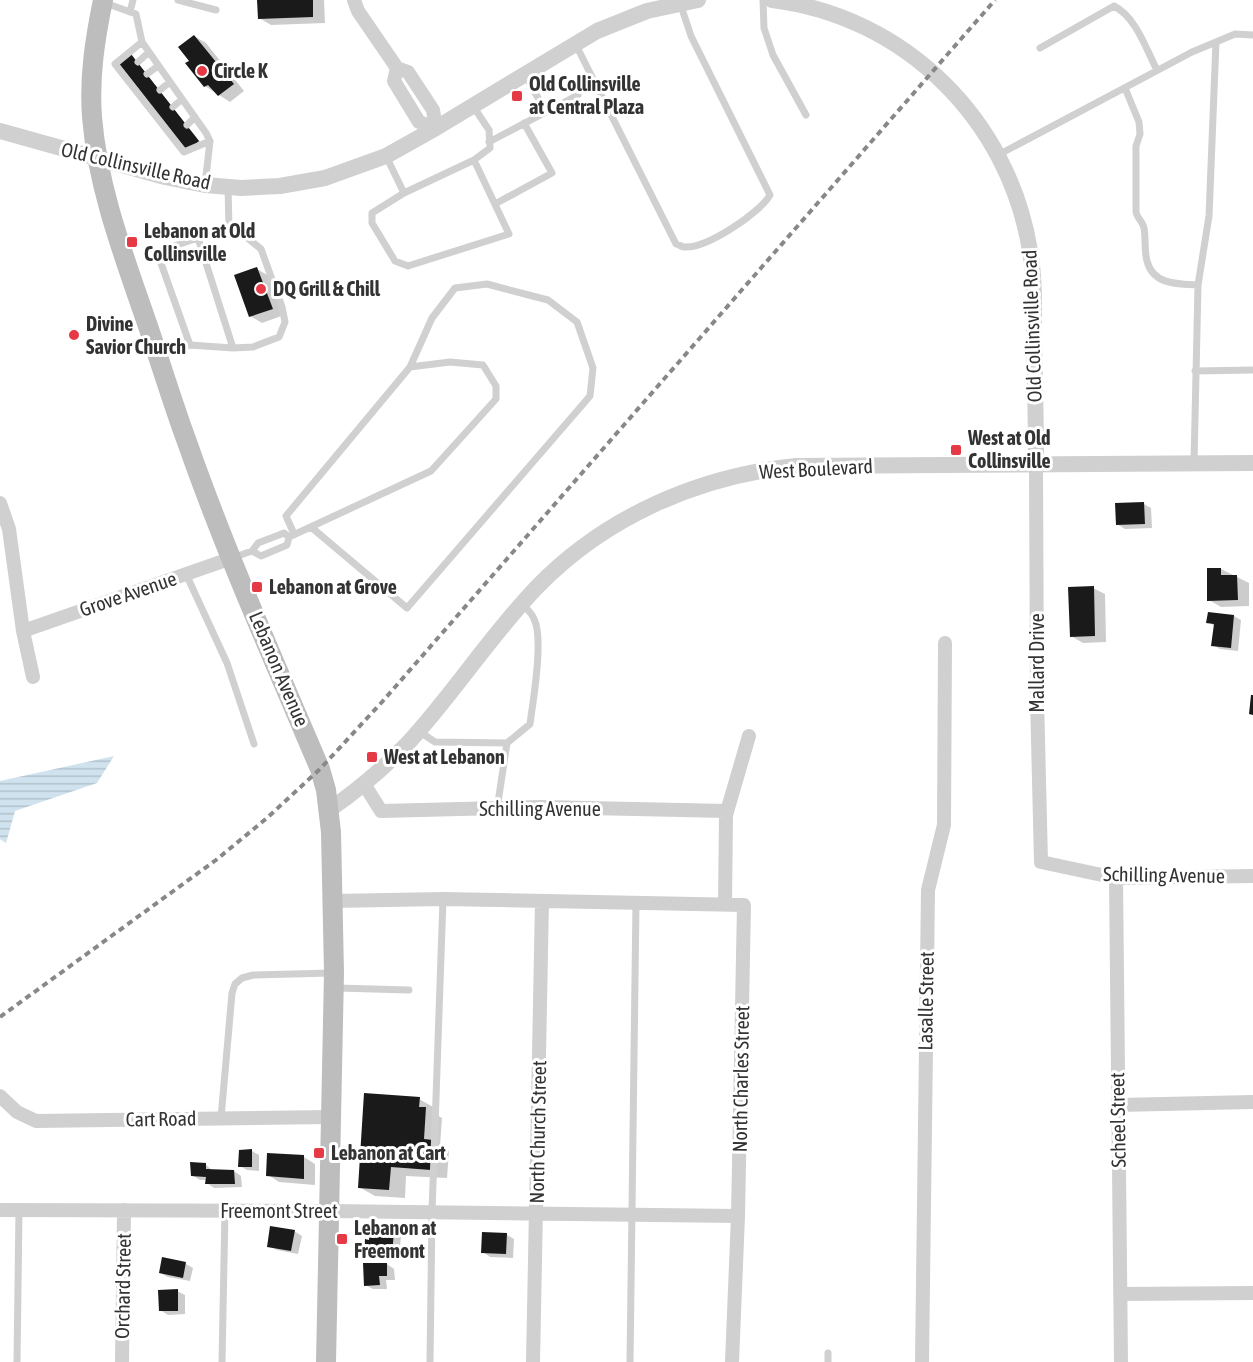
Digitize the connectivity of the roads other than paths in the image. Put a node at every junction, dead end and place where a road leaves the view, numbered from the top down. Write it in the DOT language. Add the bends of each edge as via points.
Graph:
graph roads {
  1 [pos="133,0"];
  2 [pos="178,0"];
  3 [pos="354,0"];
  4 [pos="698,0"];
  5 [pos="763,0"];
  6 [pos="772,0"];
  7 [pos="103,1"];
  8 [pos="680,3"];
  9 [pos="216,10"];
  10 [pos="130,12"];
  11 [pos="1253,35"];
  12 [pos="142,42"];
  13 [pos="1216,42"];
  14 [pos="575,43"];
  15 [pos="1040,48"];
  16 [pos="149,52"];
  17 [pos="138,62"];
  18 [pos="158,66"];
  19 [pos="1157,70"];
  20 [pos="147,74"];
  21 [pos="525,75"];
  22 [pos="170,82"];
  23 [pos="1125,88"];
  24 [pos="160,90"];
  25 [pos="578,95"];
  26 [pos="182,99"];
  27 [pos="473,106"];
  28 [pos="172,107"];
  29 [pos="546,112"];
  30 [pos="806,115"];
  31 [pos="195,117"];
  32 [pos="524,123"];
  33 [pos="187,125"];
  34 [pos="436,128"];
  35 [pos="0,131"];
  36 [pos="210,141"];
  37 [pos="489,142"];
  38 [pos="998,155"];
  39 [pos="386,156"];
  40 [pos="97,157"];
  41 [pos="474,160"];
  42 [pos="205,185"];
  43 [pos="228,187"];
  44 [pos="404,193"];
  45 [pos="495,204"];
  46 [pos="229,227"];
  47 [pos="198,238"];
  48 [pos="1198,285"];
  49 [pos="190,345"];
  50 [pos="233,348"];
  51 [pos="157,354"];
  52 [pos="410,367"];
  53 [pos="1253,370"];
  54 [pos="1195,371"];
  55 [pos="1194,463"];
  56 [pos="1253,463"];
  57 [pos="1036,464"];
  58 [pos="0,503"];
  59 [pos="311,527"];
  60 [pos="292,536"];
  61 [pos="252,551"];
  62 [pos="232,558"];
  63 [pos="186,573"];
  64 [pos="522,604"];
  65 [pos="23,631"];
  66 [pos="945,643"];
  67 [pos="33,677"];
  68 [pos="419,731"];
  69 [pos="749,735"];
  70 [pos="507,743"];
  71 [pos="254,744"];
  72 [pos="364,784"];
  73 [pos="497,809"];
  74 [pos="329,810"];
  75 [pos="726,815"];
  76 [pos="1041,862"];
  77 [pos="1253,876"];
  78 [pos="1116,878"];
  79 [pos="443,898"];
  80 [pos="543,901"];
  81 [pos="332,902"];
  82 [pos="636,903"];
  83 [pos="725,904"];
  84 [pos="334,981"];
  85 [pos="409,990"];
  86 [pos="0,1096"];
  87 [pos="1253,1102"];
  88 [pos="1118,1105"];
  89 [pos="331,1117"];
  90 [pos="221,1118"];
  91 [pos="0,1210"];
  92 [pos="19,1210"];
  93 [pos="124,1210"];
  94 [pos="225,1211"];
  95 [pos="329,1211"];
  96 [pos="432,1212"];
  97 [pos="537,1213"];
  98 [pos="631,1214"];
  99 [pos="738,1216"];
  100 [pos="1253,1293"];
  101 [pos="1120,1294"];
  102 [pos="828,1353"];
  103 [pos="17,1362"];
  104 [pos="122,1362"];
  105 [pos="222,1362"];
  106 [pos="326,1362"];
  107 [pos="430,1362"];
  108 [pos="533,1362"];
  109 [pos="630,1362"];
  110 [pos="732,1362"];
  111 [pos="828,1362"];
  112 [pos="922,1362"];
  113 [pos="1121,1362"];
  1 -- 10 [label="lane"];
  2 -- 9 [label="lane"];
  3 -- 34 [label="street" via="397,68 408,72 433,110"];
  4 -- 8 [label="street, Old Collinsville Road"];
  5 -- 30 [label="lane" via="764,28 773,55"];
  6 -- 38 [label="street, Old Collinsville Road" via="800,3 846,18 890,39 946,85 973,116"];
  7 -- 10 [label="lane"];
  7 -- 40 [label="main road, Lebanon Avenue" via="91,78"];
  8 -- 14 [label="street, Old Collinsville Road" via="647,11"];
  8 -- 14 [label="lane" via="691,36 770,195 745,221 699,245 676,244"];
  10 -- 12 [label="lane" via="136,14"];
  11 -- 13 [label="lane" via="1236,34"];
  12 -- 16 [label="lane"];
  12 -- 36 [label="lane" via="115,64 184,152"];
  13 -- 19 [label="lane"];
  13 -- 48 [label="lane" via="1209,216"];
  14 -- 21 [label="street, Old Collinsville Road"];
  15 -- 19 [label="lane" via="1114,6 1123,10"];
  16 -- 17 [label="lane"];
  16 -- 18 [label="lane"];
  18 -- 20 [label="lane"];
  18 -- 22 [label="lane"];
  19 -- 23 [label="lane"];
  21 -- 27 [label="street, Old Collinsville Road"];
  21 -- 29 [label="lane"];
  22 -- 24 [label="lane"];
  22 -- 26 [label="lane"];
  23 -- 38 [label="lane"];
  23 -- 48 [label="lane" via="1139,122 1136,212 1143,225 1147,263 1168,284"];
  25 -- 29 [label="lane"];
  26 -- 28 [label="lane"];
  26 -- 31 [label="lane"];
  27 -- 34 [label="street, Old Collinsville Road"];
  27 -- 37 [label="lane" via="489,130"];
  29 -- 32 [label="lane"];
  31 -- 33 [label="lane"];
  31 -- 36 [label="lane"];
  32 -- 37 [label="lane"];
  32 -- 45 [label="lane" via="552,173"];
  34 -- 39 [label="street, Old Collinsville Road"];
  35 -- 40 [label="street, Old Collinsville Road"];
  36 -- 42 [label="lane"];
  37 -- 41 [label="lane" via="490,148"];
  38 -- 57 [label="street, Old Collinsville Road" via="1019,205 1030,252"];
  39 -- 43 [label="street, Old Collinsville Road" via="325,178 280,186"];
  39 -- 44 [label="lane"];
  40 -- 42 [label="street, Old Collinsville Road"];
  40 -- 51 [label="main road, Lebanon Avenue"];
  41 -- 44 [label="lane"];
  41 -- 45 [label="lane"];
  42 -- 43 [label="street, Old Collinsville Road"];
  43 -- 46 [label="lane"];
  44 -- 45 [label="lane" via="372,213 372,223 394,261 408,266 509,234"];
  46 -- 47 [label="lane"];
  46 -- 50 [label="lane" via="261,249 285,322 279,337 253,347"];
  47 -- 49 [label="lane" via="157,252"];
  47 -- 50 [label="lane"];
  48 -- 54 [label="lane"];
  49 -- 50 [label="lane"];
  49 -- 51 [label="lane"];
  51 -- 62 [label="main road, Lebanon Avenue"];
  52 -- 59 [label="lane" via="450,362 483,365 496,386 496,399 431,471"];
  52 -- 59 [label="lane" via="432,318 455,288 487,284 548,300 576,322 593,368 590,396 407,608"];
  52 -- 60 [label="lane" via="286,516"];
  53 -- 54 [label="lane"];
  54 -- 55 [label="lane"];
  55 -- 56 [label="street, West Boulevard"];
  55 -- 57 [label="street, West Boulevard"];
  57 -- 64 [label="street, West Boulevard" via="802,466 725,478 663,500 610,528 564,562"];
  57 -- 76 [label="street, Mallard Drive"];
  58 -- 65 [label="street" via="9,529"];
  59 -- 60 [label="lane"];
  60 -- 61 [label="lane" via="284,533 258,543"];
  60 -- 61 [label="lane" via="287,545 261,556"];
  61 -- 62 [label="lane"];
  62 -- 63 [label="street, Grove Avenue"];
  62 -- 74 [label="main road, Lebanon Avenue" via="320,769"];
  63 -- 65 [label="street, Grove Avenue"];
  63 -- 71 [label="lane" via="227,663"];
  64 -- 68 [label="street, West Boulevard"];
  64 -- 70 [label="lane" via="534,618 537,631 536,673 530,724"];
  65 -- 67 [label="street"];
  66 -- 112 [label="street, Lasalle Street" via="944,825 927,890"];
  68 -- 70 [label="lane" via="435,742"];
  68 -- 72 [label="street, West Boulevard"];
  69 -- 75 [label="street"];
  70 -- 73 [label="lane"];
  72 -- 73 [label="street, Schilling Avenue" via="381,811"];
  72 -- 74 [label="street, West Boulevard"];
  73 -- 75 [label="street, Schilling Avenue" via="726,811"];
  74 -- 81 [label="main road, Lebanon Avenue"];
  75 -- 83 [label="street"];
  76 -- 78 [label="street, Schilling Avenue"];
  77 -- 78 [label="street, Schilling Avenue"];
  78 -- 88 [label="street, Scheel Street"];
  79 -- 80 [label="street"];
  79 -- 81 [label="street"];
  79 -- 96 [label="lane"];
  80 -- 82 [label="street"];
  80 -- 97 [label="street, North Church Street"];
  81 -- 84 [label="main road, Lebanon Avenue"];
  82 -- 83 [label="street"];
  82 -- 98 [label="lane"];
  83 -- 99 [label="street, North Charles Street" via="744,905"];
  84 -- 85 [label="lane"];
  84 -- 89 [label="main road, Lebanon Avenue"];
  84 -- 90 [label="lane" via="253,975 235,984"];
  86 -- 90 [label="street, Cart Road" via="17,1112 36,1121"];
  87 -- 88 [label="street"];
  88 -- 101 [label="street, Scheel Street"];
  89 -- 90 [label="street, Cart Road"];
  89 -- 95 [label="main road, Lebanon Avenue"];
  91 -- 92 [label="street, Freemont Street"];
  92 -- 93 [label="street, Freemont Street"];
  92 -- 103 [label="lane"];
  93 -- 94 [label="street, Freemont Street"];
  93 -- 104 [label="street, Orchard Street"];
  94 -- 95 [label="street, Freemont Street"];
  94 -- 105 [label="lane"];
  95 -- 96 [label="street, Freemont Street"];
  95 -- 106 [label="main road, Lebanon Avenue"];
  96 -- 97 [label="street, Freemont Street"];
  96 -- 107 [label="lane"];
  97 -- 98 [label="street, Freemont Street"];
  97 -- 108 [label="street, North Church Street"];
  98 -- 99 [label="street, Freemont Street"];
  98 -- 109 [label="lane"];
  99 -- 110 [label="street, North Charles Street"];
  100 -- 101 [label="street"];
  101 -- 113 [label="street, Scheel Street"];
  102 -- 111 [label="lane"];
}
